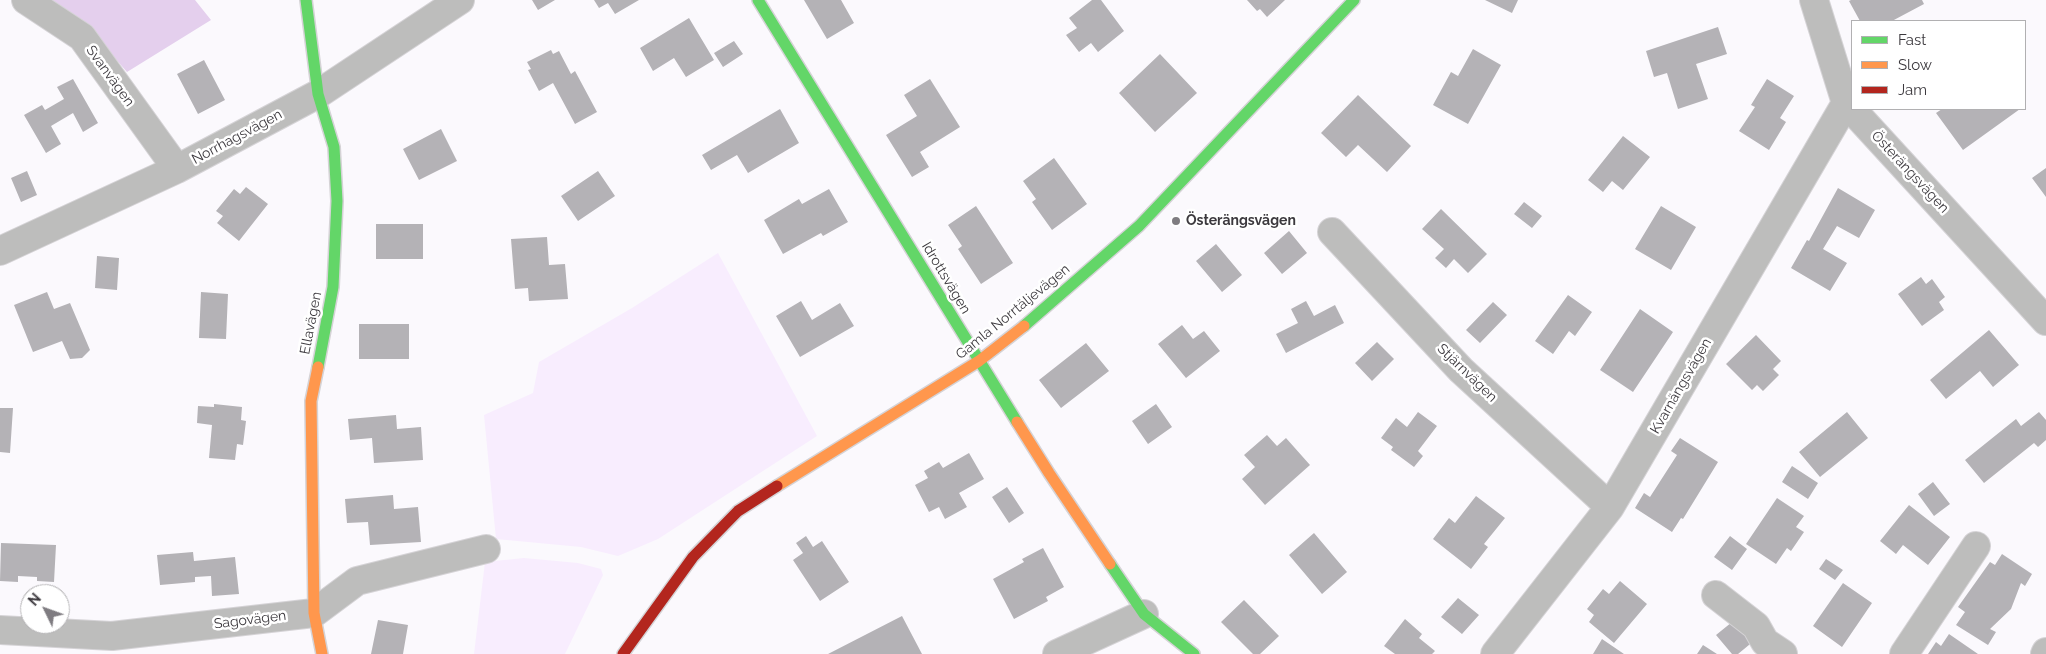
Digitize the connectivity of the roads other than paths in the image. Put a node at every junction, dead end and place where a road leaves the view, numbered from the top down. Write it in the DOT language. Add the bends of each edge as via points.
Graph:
graph roads {
  1 [pos="26,0"];
  2 [pos="306,0"];
  3 [pos="460,0"];
  4 [pos="758,0"];
  5 [pos="1354,0"];
  6 [pos="1814,0"];
  7 [pos="318,94"];
  8 [pos="1846,103"];
  9 [pos="1851,108"];
  10 [pos="1852,110"];
  11 [pos="177,169"];
  12 [pos="1332,232"];
  13 [pos="0,251"];
  14 [pos="2046,321"];
  15 [pos="979,362"];
  16 [pos="1610,507"];
  17 [pos="1976,546"];
  18 [pos="486,549"];
  19 [pos="1716,595"];
  20 [pos="314,613"];
  21 [pos="1144,614"];
  22 [pos="0,630"];
  23 [pos="322,654"];
  24 [pos="623,654"];
  25 [pos="1057,654"];
  26 [pos="1194,654"];
  27 [pos="1495,654"];
  28 [pos="1783,654"];
  29 [pos="1904,654"];
  1 -- 11 [label="street, Svanvägen" via="82,37"];
  2 -- 7 [label="street, Ellavägen"];
  3 -- 7 [label="street, Norrhagsvägen"];
  4 -- 15 [label="street, Idrottsvägen"];
  5 -- 15 [label="street, Gamla Norrtäljevägen" via="1139,226"];
  6 -- 8 [label="street, Österängsvägen"];
  7 -- 11 [label="street, Norrhagsvägen"];
  7 -- 20 [label="street, Ellavägen" via="334,147 337,201 333,287 311,401"];
  8 -- 9 [label="street, Österängsvägen"];
  8 -- 16 [label="street, Kvarnängsvägen"];
  10 -- 14 [label="street, Österängsvägen"];
  11 -- 13 [label="street, Norrhagsvägen"];
  12 -- 16 [label="street, Stjärnvägen" via="1461,370"];
  15 -- 21 [label="street, Idrottsvägen"];
  15 -- 24 [label="street, Gamla Norrtäljevägen" via="738,512 693,557"];
  16 -- 27 [label="street, Kvarnängsvägen"];
  17 -- 29 [label="street"];
  18 -- 20 [label="street" via="357,581"];
  19 -- 28 [label="street" via="1756,626 1765,642"];
  20 -- 22 [label="street, Sagovägen" via="112,636"];
  20 -- 23 [label="street, Ellavägen"];
  21 -- 25 [label="street"];
  21 -- 26 [label="street, Idrottsvägen"];
}
